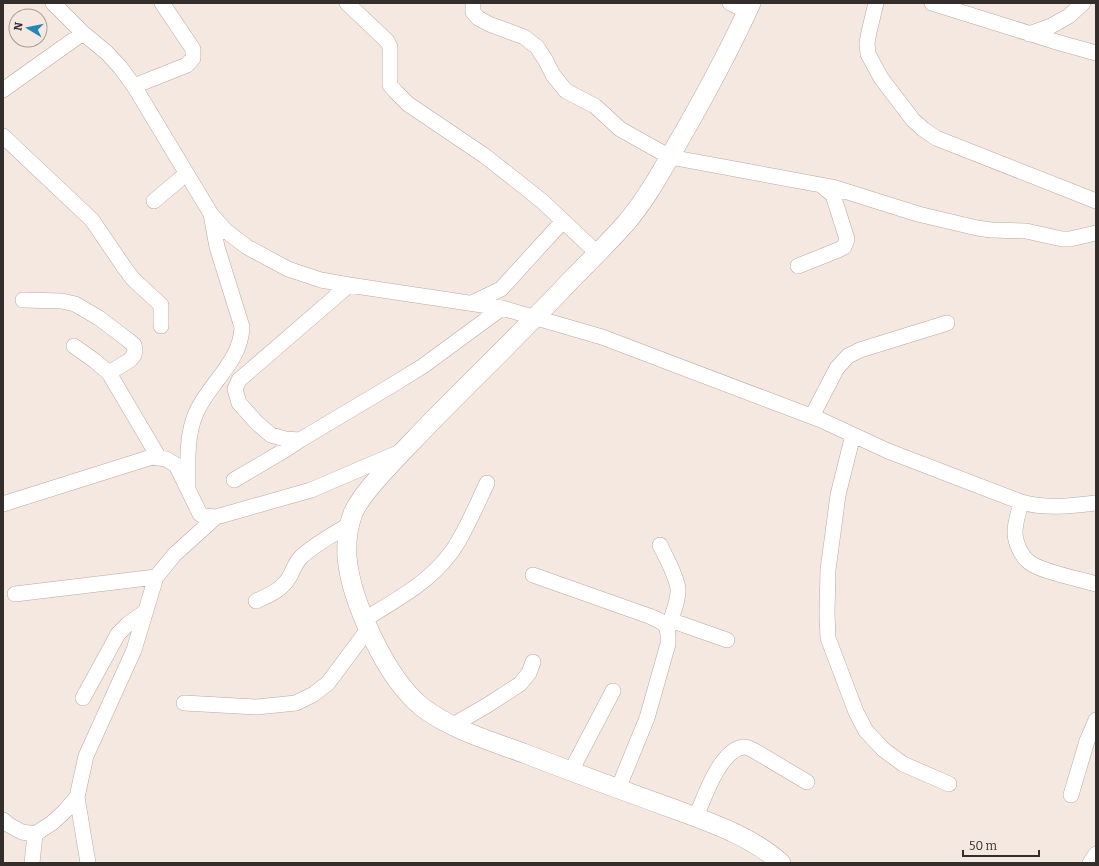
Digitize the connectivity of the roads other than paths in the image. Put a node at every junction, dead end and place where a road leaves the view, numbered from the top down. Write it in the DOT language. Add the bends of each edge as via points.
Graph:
graph roads {
  1 [pos="53,3"];
  2 [pos="162,3"];
  3 [pos="347,3"];
  4 [pos="473,3"];
  5 [pos="730,3"];
  6 [pos="876,3"];
  7 [pos="932,3"];
  8 [pos="1083,3"];
  9 [pos="749,7"];
  10 [pos="83,33"];
  11 [pos="1029,34"];
  12 [pos="1096,53"];
  13 [pos="134,86"];
  14 [pos="3,90"];
  15 [pos="3,136"];
  16 [pos="670,157"];
  17 [pos="186,174"];
  18 [pos="820,184"];
  19 [pos="154,201"];
  20 [pos="1096,201"];
  21 [pos="211,214"];
  22 [pos="563,221"];
  23 [pos="1096,233"];
  24 [pos="598,252"];
  25 [pos="798,266"];
  26 [pos="349,285"];
  27 [pos="23,300"];
  28 [pos="472,303"];
  29 [pos="502,308"];
  30 [pos="535,318"];
  31 [pos="947,323"];
  32 [pos="161,326"];
  33 [pos="74,346"];
  34 [pos="109,373"];
  35 [pos="812,416"];
  36 [pos="853,435"];
  37 [pos="300,440"];
  38 [pos="401,452"];
  39 [pos="159,458"];
  40 [pos="234,480"];
  41 [pos="487,483"];
  42 [pos="188,491"];
  43 [pos="1021,502"];
  44 [pos="1096,503"];
  45 [pos="3,504"];
  46 [pos="216,516"];
  47 [pos="350,524"];
  48 [pos="660,545"];
  49 [pos="533,575"];
  50 [pos="156,577"];
  51 [pos="1096,584"];
  52 [pos="15,594"];
  53 [pos="256,601"];
  54 [pos="145,612"];
  55 [pos="367,623"];
  56 [pos="669,625"];
  57 [pos="727,640"];
  58 [pos="533,662"];
  59 [pos="613,691"];
  60 [pos="83,698"];
  61 [pos="184,703"];
  62 [pos="1096,720"];
  63 [pos="453,725"];
  64 [pos="571,771"];
  65 [pos="807,782"];
  66 [pos="949,784"];
  67 [pos="618,789"];
  68 [pos="1071,796"];
  69 [pos="77,797"];
  70 [pos="696,817"];
  71 [pos="3,820"];
  72 [pos="35,834"];
  73 [pos="1096,854"];
  74 [pos="32,863"];
  75 [pos="88,863"];
  76 [pos="781,863"];
  77 [pos="1090,863"];
  1 -- 10 [label="street"];
  2 -- 13 [label="street" via="193,49 193,58 187,65"];
  3 -- 22 [label="street" via="387,41 390,47 390,84 396,92 408,104 485,156"];
  4 -- 16 [label="street" via="473,12 478,18 524,37 536,47 566,91 595,106 620,129"];
  5 -- 9 [label="street"];
  6 -- 20 [label="street" via="868,38 868,54 881,78 923,129 936,138"];
  7 -- 11 [label="street"];
  8 -- 11 [label="street" via="1069,16"];
  9 -- 16 [label="main road"];
  10 -- 13 [label="street" via="120,66"];
  10 -- 14 [label="street"];
  11 -- 12 [label="street"];
  13 -- 17 [label="street"];
  15 -- 32 [label="street" via="92,220 133,279 161,305"];
  16 -- 18 [label="street"];
  16 -- 24 [label="main road" via="627,221"];
  17 -- 19 [label="street"];
  17 -- 21 [label="street"];
  18 -- 23 [label="street" via="918,214 977,228 1026,231 1062,239"];
  18 -- 25 [label="street" via="833,195 847,239 844,247"];
  21 -- 26 [label="street" via="226,231 247,247 288,270"];
  21 -- 42 [label="street" via="217,246 242,327 237,351 196,411 191,426"];
  22 -- 24 [label="street"];
  22 -- 28 [label="street" via="501,289"];
  24 -- 30 [label="main road"];
  26 -- 28 [label="street"];
  26 -- 37 [label="street" via="238,380 235,389 239,402 271,435"];
  27 -- 34 [label="street" via="76,304 100,318 134,345 134,356"];
  28 -- 29 [label="street"];
  29 -- 30 [label="street"];
  29 -- 37 [label="street" via="417,369"];
  30 -- 35 [label="street" via="602,336"];
  30 -- 38 [label="main road"];
  31 -- 35 [label="street" via="848,356 837,368"];
  33 -- 34 [label="street"];
  34 -- 39 [label="street"];
  35 -- 36 [label="street"];
  36 -- 43 [label="street"];
  36 -- 66 [label="street" via="838,496 829,562 828,638 856,712 866,731 884,750 903,764"];
  37 -- 40 [label="street"];
  38 -- 46 [label="street" via="311,490"];
  38 -- 47 [label="main road" via="364,494"];
  39 -- 42 [label="street" via="176,465"];
  39 -- 45 [label="street" via="152,456"];
  41 -- 55 [label="street" via="451,553 415,588"];
  42 -- 46 [label="street" via="200,514"];
  43 -- 44 [label="street" via="1044,506"];
  43 -- 51 [label="street" via="1015,533 1016,541 1025,558 1040,568"];
  46 -- 50 [label="street" via="175,554"];
  47 -- 53 [label="street" via="308,550 299,559 282,587"];
  47 -- 55 [label="main road" via="347,540 349,570 356,598"];
  48 -- 56 [label="street" via="678,590"];
  49 -- 56 [label="street"];
  50 -- 52 [label="street"];
  50 -- 54 [label="street"];
  54 -- 60 [label="street" via="118,634"];
  54 -- 69 [label="street" via="134,650 86,756"];
  55 -- 61 [label="street" via="328,683 296,703 257,707"];
  55 -- 63 [label="main road" via="390,670 405,690 433,715"];
  56 -- 57 [label="street"];
  56 -- 67 [label="street" via="668,644 647,718"];
  58 -- 63 [label="street" via="529,673 520,684"];
  59 -- 64 [label="street"];
  62 -- 68 [label="street"];
  63 -- 64 [label="main road"];
  64 -- 67 [label="main road"];
  65 -- 70 [label="street" via="753,750 746,747 736,750 721,763"];
  67 -- 70 [label="main road"];
  69 -- 72 [label="street" via="52,823"];
  69 -- 75 [label="street"];
  70 -- 76 [label="main road" via="758,845"];
  71 -- 72 [label="street" via="22,832"];
  72 -- 74 [label="street"];
  73 -- 77 [label="street"];
}
